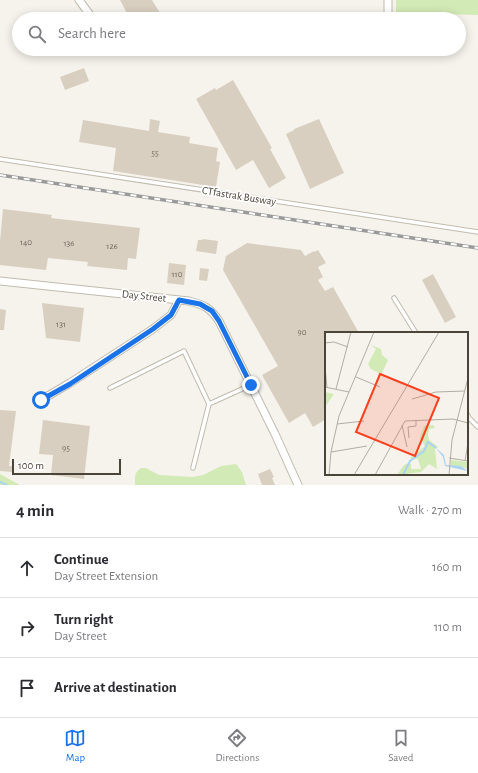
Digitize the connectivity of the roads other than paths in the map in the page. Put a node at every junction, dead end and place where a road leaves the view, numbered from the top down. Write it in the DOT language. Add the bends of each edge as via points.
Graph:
graph roads {
  1 [pos="79,0"];
  2 [pos="388,0"];
  3 [pos="88,12"];
  4 [pos="388,12"];
  5 [pos="0,159"];
  6 [pos="478,232"];
  7 [pos="0,281"];
  8 [pos="394,298"];
  9 [pos="179,300"];
  10 [pos="415,332"];
  11 [pos="251,385"];
  12 [pos="110,388"];
  13 [pos="41,400"];
  14 [pos="209,404"];
  15 [pos="468,416"];
  16 [pos="478,427"];
  17 [pos="192,468"];
  18 [pos="298,485"];
  1 -- 3 [label="street"];
  2 -- 4 [label="street"];
  5 -- 6 [label="lane, CTfastrak Busway"];
  7 -- 9 [label="street, Day Street"];
  8 -- 10 [label="lane"];
  9 -- 11 [label="street, Day Street" via="200,304 212,311"];
  9 -- 13 [label="street" via="171,315 153,329 70,384"];
  11 -- 14 [label="lane"];
  11 -- 18 [label="street, Day Street"];
  12 -- 14 [label="lane" via="184,352"];
  14 -- 17 [label="lane"];
  15 -- 16 [label="lane"];
}
